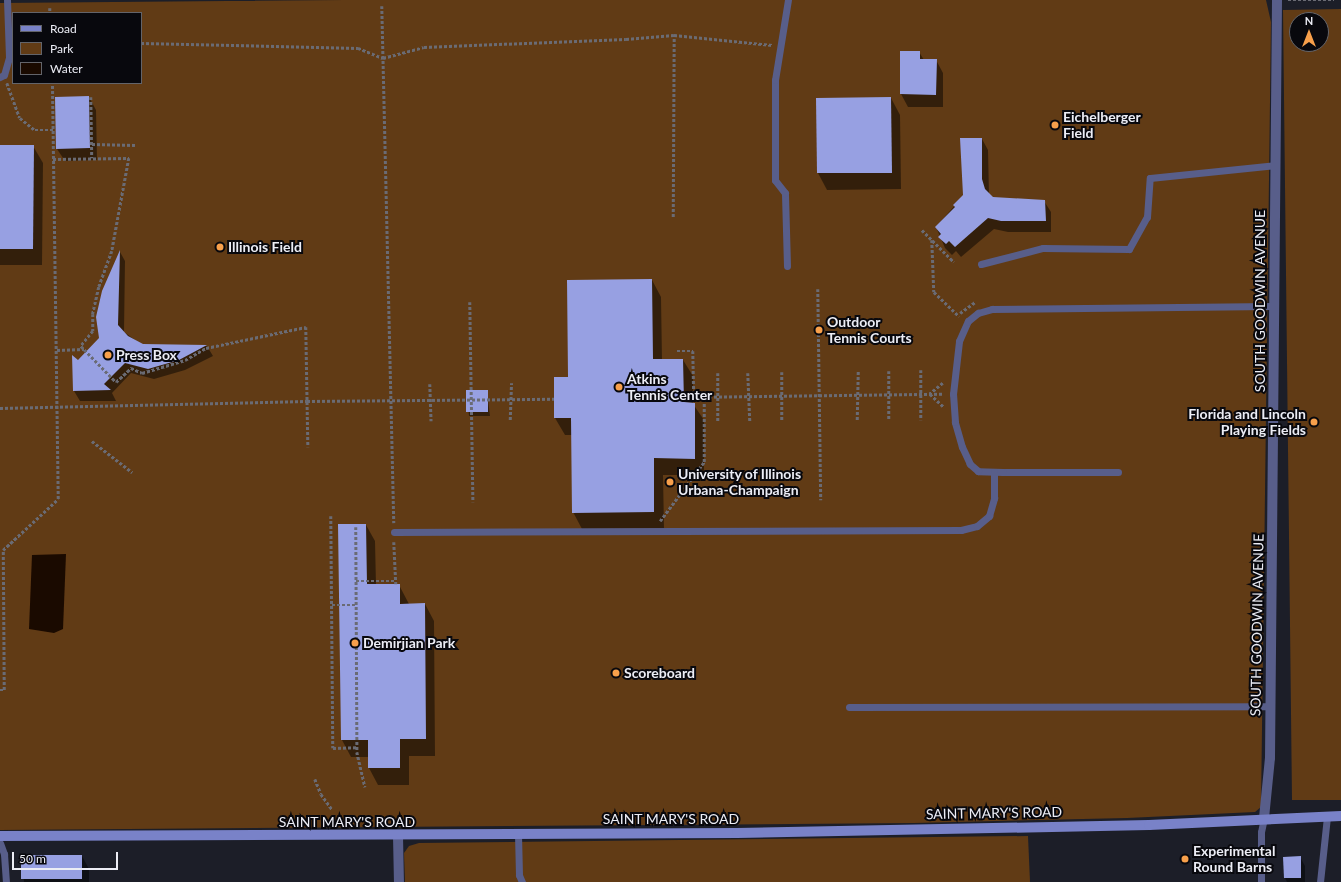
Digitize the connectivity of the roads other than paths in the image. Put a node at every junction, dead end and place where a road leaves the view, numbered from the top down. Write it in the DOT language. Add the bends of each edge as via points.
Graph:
graph roads {
  1 [pos="7,0"];
  2 [pos="788,0"];
  3 [pos="1277,0"];
  4 [pos="2,76"];
  5 [pos="1275,166"];
  6 [pos="981,264"];
  7 [pos="787,266"];
  8 [pos="1274,306"];
  9 [pos="994,472"];
  10 [pos="1118,472"];
  11 [pos="394,532"];
  12 [pos="1270,706"];
  13 [pos="849,707"];
  14 [pos="1327,816"];
  15 [pos="1341,816"];
  16 [pos="1264,818"];
  17 [pos="518,834"];
  18 [pos="0,836"];
  19 [pos="398,836"];
  20 [pos="0,843"];
  21 [pos="6,882"];
  22 [pos="399,882"];
  23 [pos="522,882"];
  24 [pos="1261,882"];
  25 [pos="1320,882"];
  1 -- 4 [label="lane" via="9,57"];
  2 -- 7 [label="lane" via="775,80 775,180 785,193"];
  3 -- 5 [label="street, SOUTH GOODWIN AVENUE"];
  5 -- 6 [label="lane" via="1150,178 1147,217 1129,249 1043,248"];
  5 -- 8 [label="street, SOUTH GOODWIN AVENUE"];
  8 -- 9 [label="lane" via="992,309 978,312 968,321 960,341 953,394 955,422 970,464 978,471"];
  8 -- 12 [label="street, SOUTH GOODWIN AVENUE"];
  9 -- 10 [label="lane"];
  9 -- 11 [label="lane" via="994,498 989,516 977,526 961,530"];
  12 -- 13 [label="lane"];
  12 -- 16 [label="street, SOUTH GOODWIN AVENUE" via="1270,758"];
  14 -- 15 [label="street, SAINT MARY'S ROAD"];
  14 -- 16 [label="street, SAINT MARY'S ROAD"];
  14 -- 25 [label="lane"];
  16 -- 17 [label="street, SAINT MARY'S ROAD" via="1148,825"];
  16 -- 24 [label="lane" via="1261,832"];
  17 -- 19 [label="street, SAINT MARY'S ROAD"];
  17 -- 23 [label="lane" via="519,875"];
  18 -- 19 [label="street, SAINT MARY'S ROAD"];
  19 -- 22 [label="street"];
  20 -- 21 [label="lane" via="4,854"];
}
